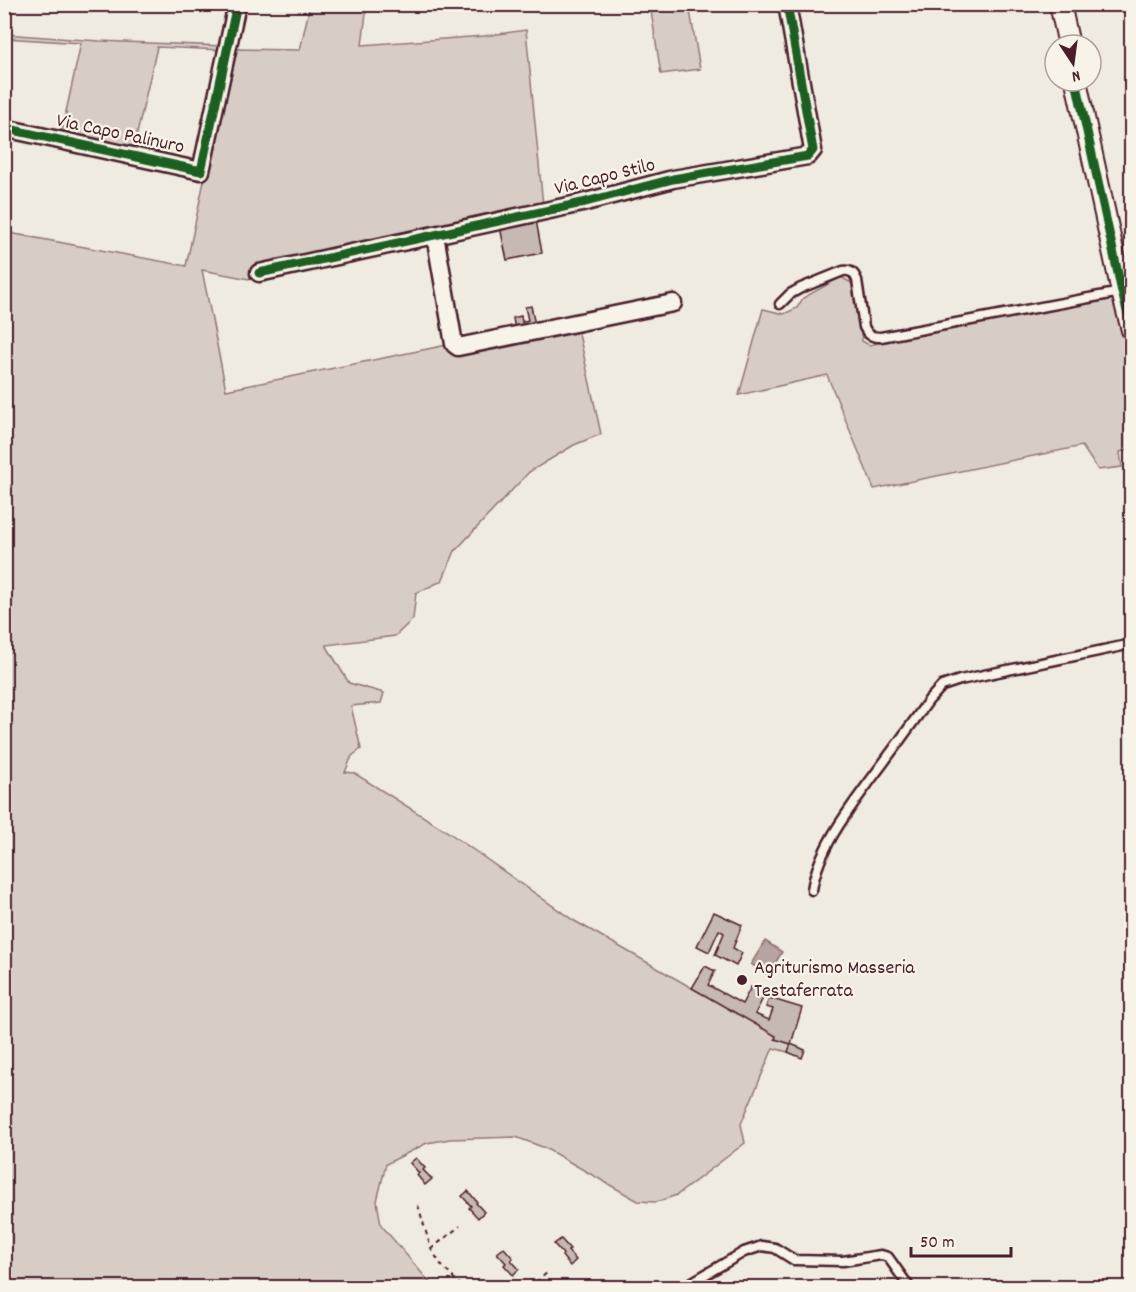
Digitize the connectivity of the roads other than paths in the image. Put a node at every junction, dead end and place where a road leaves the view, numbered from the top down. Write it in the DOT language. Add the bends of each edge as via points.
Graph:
graph roads {
  1 [pos="237,4"];
  2 [pos="787,4"];
  3 [pos="1060,4"];
  4 [pos="1066,33"];
  5 [pos="1079,93"];
  6 [pos="4,128"];
  7 [pos="435,235"];
  8 [pos="259,273"];
  9 [pos="1122,292"];
  10 [pos="673,303"];
  11 [pos="780,304"];
  12 [pos="1131,330"];
  13 [pos="1131,644"];
  14 [pos="812,890"];
  15 [pos="682,1287"];
  16 [pos="910,1287"];
  1 -- 6 [label="street, Via Capo Palinuro" via="201,171"];
  2 -- 7 [label="street, Via Capo Stilo" via="813,150 808,156 673,179"];
  3 -- 4 [label="street"];
  5 -- 9 [label="street"];
  7 -- 8 [label="street, Via Capo Stilo"];
  7 -- 10 [label="street" via="454,344 458,347"];
  9 -- 11 [label="lane" via="881,337 867,334 857,280 849,270 801,288"];
  9 -- 12 [label="street"];
  13 -- 14 [label="lane" via="942,686 847,813 819,862"];
  15 -- 16 [label="lane" via="762,1246 775,1248 794,1260 843,1261 881,1255 888,1257"];
}
